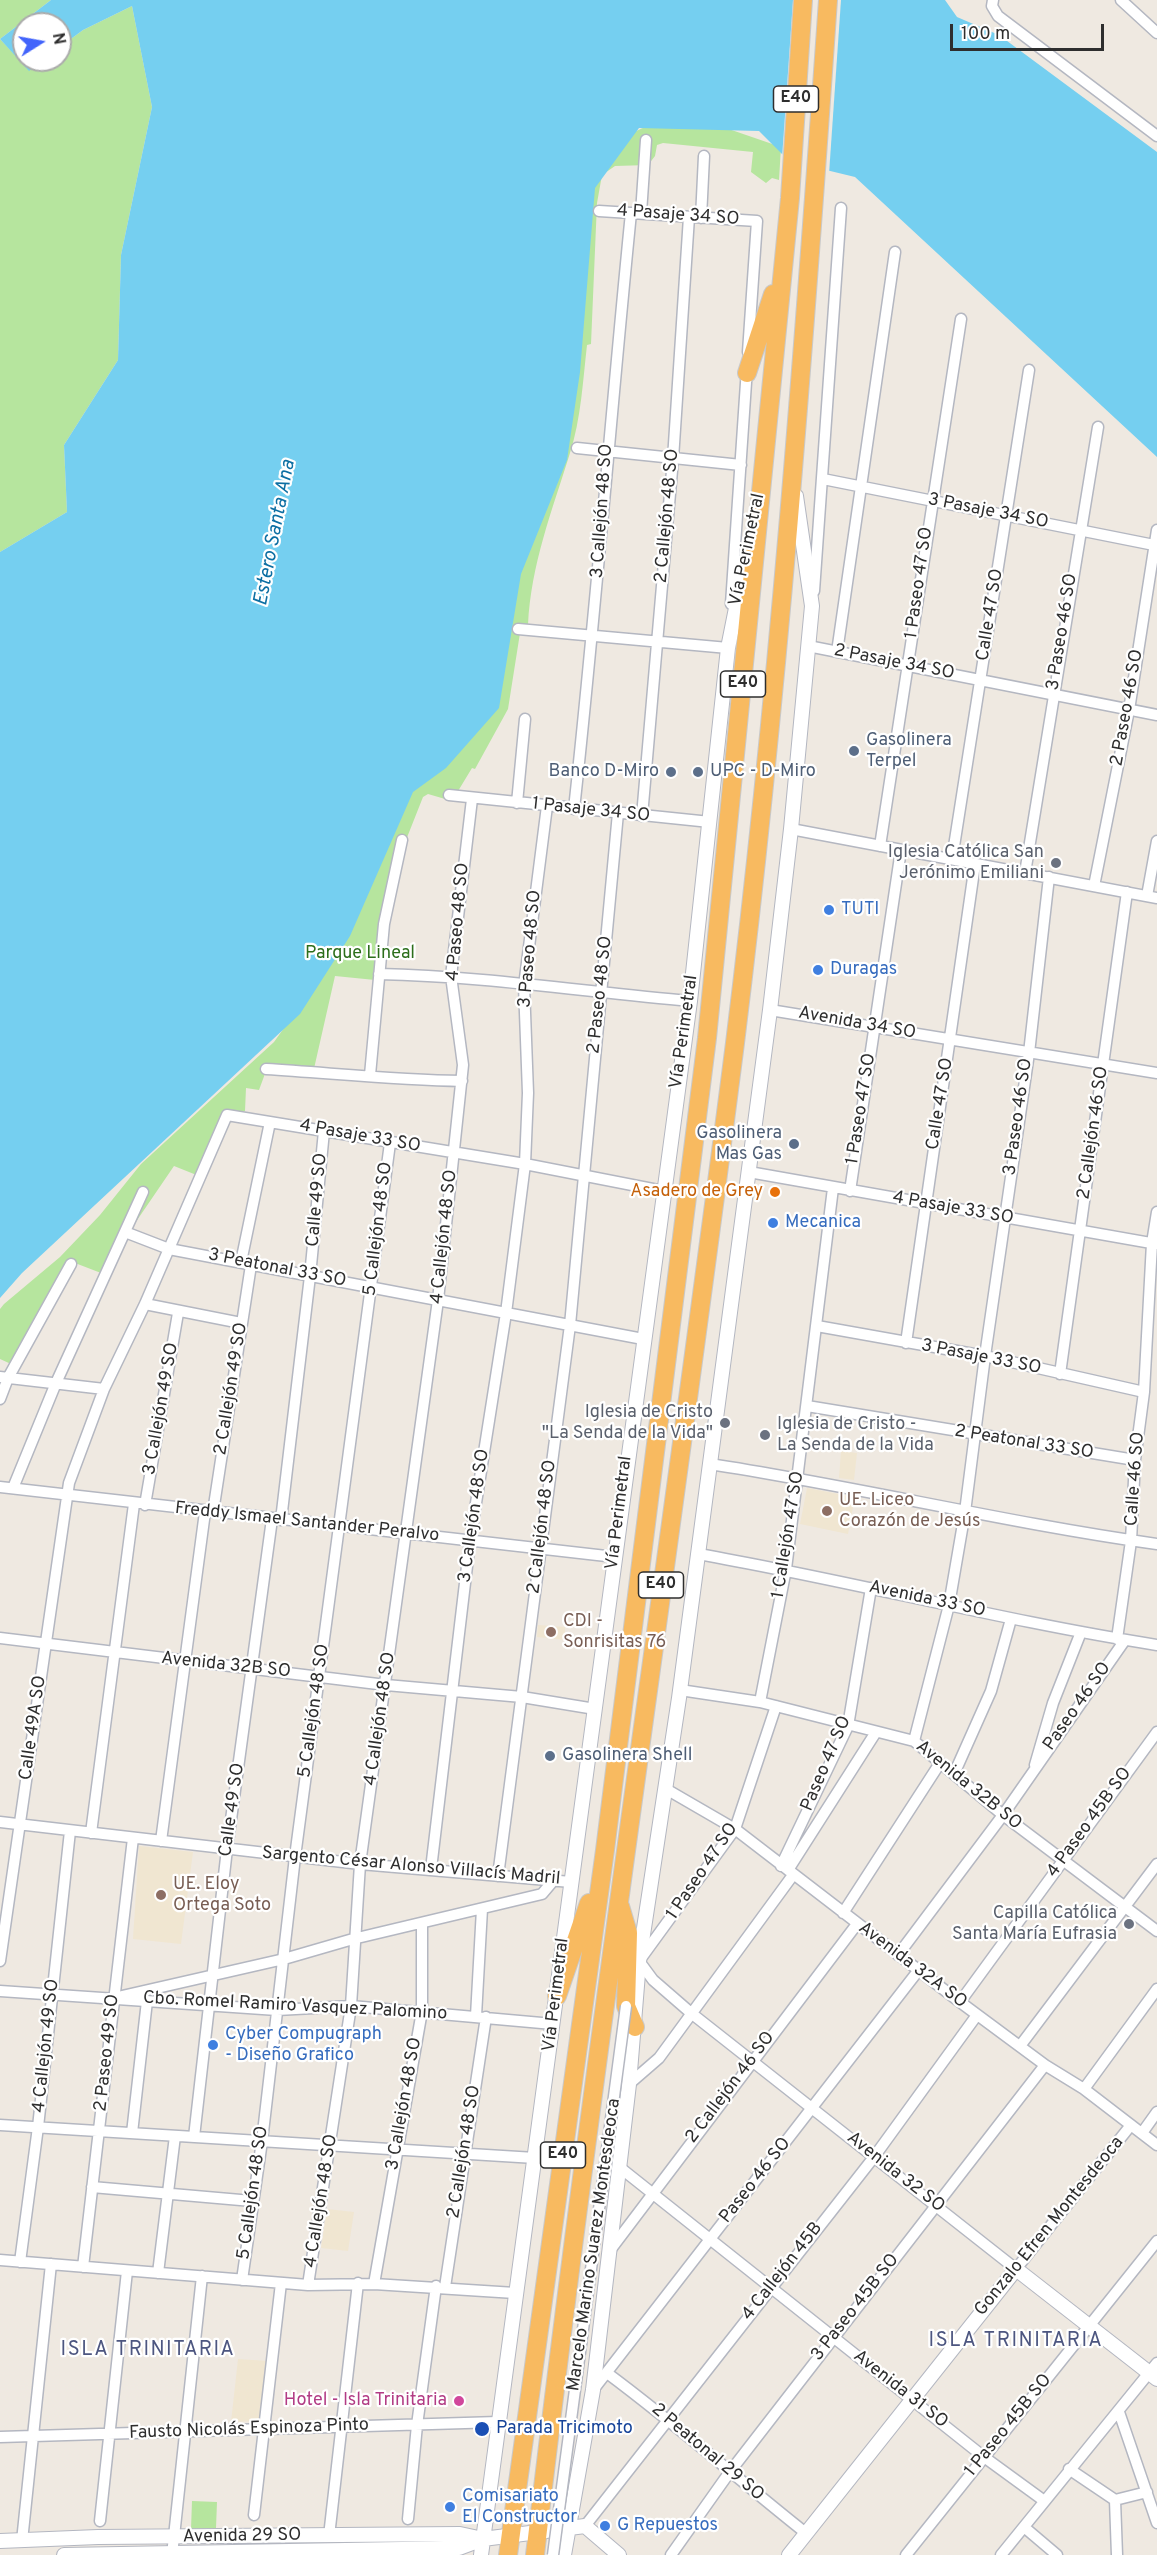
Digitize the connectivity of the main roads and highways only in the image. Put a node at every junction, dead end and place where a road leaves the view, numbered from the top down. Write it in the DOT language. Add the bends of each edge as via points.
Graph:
graph roads {
  1 [pos="803,0"];
  2 [pos="828,0"];
  3 [pos="783,264"];
  4 [pos="747,374"];
  5 [pos="707,1038"];
  6 [pos="735,1040"];
  7 [pos="605,1850"];
  8 [pos="618,1900"];
  9 [pos="557,1996"];
  10 [pos="635,2027"];
  11 [pos="508,2555"];
  12 [pos="536,2555"];
  1 -- 3 [label="highway, Vía Perimetral / E40"];
  2 -- 6 [label="highway, Vía Perimetral / E40" via="778,647"];
  3 -- 4 [label="highway"];
  3 -- 5 [label="highway, Vía Perimetral / E40"];
  5 -- 6 [label="highway"];
  5 -- 7 [label="highway, Vía Perimetral / E40"];
  6 -- 8 [label="highway, Vía Perimetral / E40"];
  7 -- 9 [label="highway"];
  7 -- 11 [label="highway, Vía Perimetral / E40"];
  8 -- 10 [label="highway" via="628,1933 626,2006"];
  8 -- 12 [label="highway, Vía Perimetral / E40"];
}
